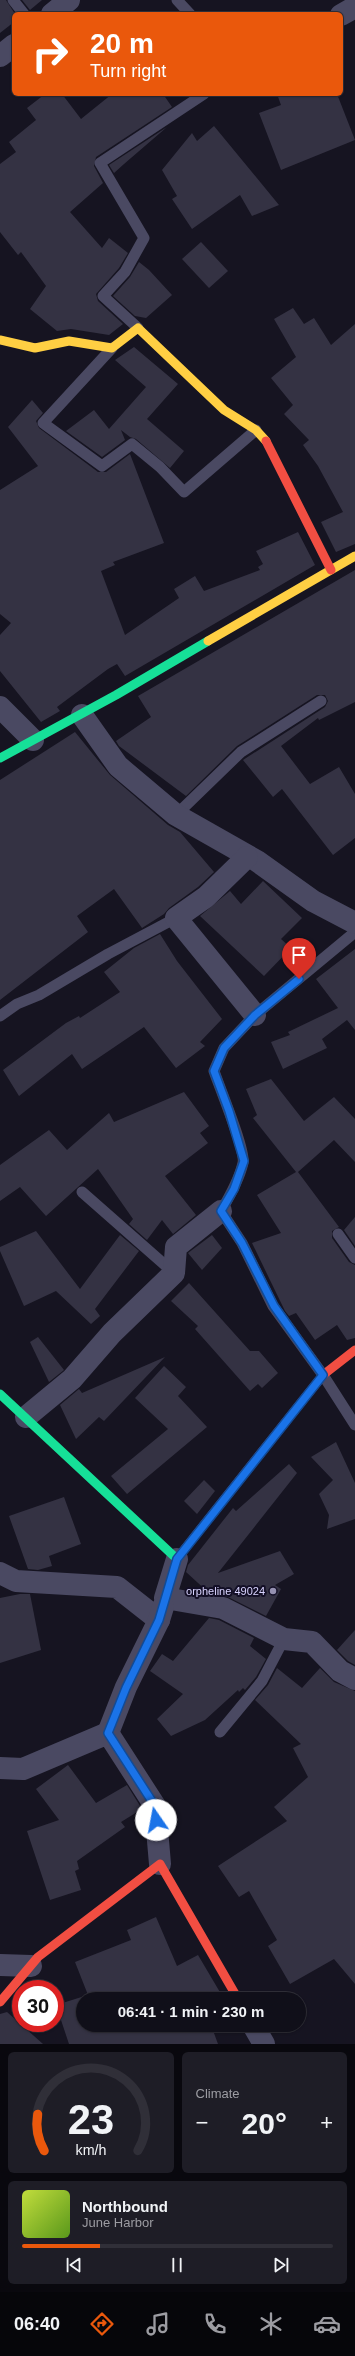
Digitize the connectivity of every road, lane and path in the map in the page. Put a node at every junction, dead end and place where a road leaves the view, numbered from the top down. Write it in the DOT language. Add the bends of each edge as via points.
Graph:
graph roads {
  1 [pos="13,0"];
  2 [pos="69,0"];
  3 [pos="178,0"];
  4 [pos="355,7"];
  5 [pos="22,12"];
  6 [pos="54,12"];
  7 [pos="188,12"];
  8 [pos="343,14"];
  9 [pos="12,47"];
  10 [pos="0,56"];
  11 [pos="201,96"];
  12 [pos="138,328"];
  13 [pos="0,340"];
  14 [pos="112,348"];
  15 [pos="256,430"];
  16 [pos="355,556"];
  17 [pos="331,570"];
  18 [pos="321,702"];
  19 [pos="0,708"];
  20 [pos="82,715"];
  21 [pos="32,740"];
  22 [pos="0,758"];
  23 [pos="176,815"];
  24 [pos="247,857"];
  25 [pos="176,918"];
  26 [pos="355,923"];
  27 [pos="355,932"];
  28 [pos="255,1015"];
  29 [pos="0,1016"];
  30 [pos="82,1192"];
  31 [pos="221,1211"];
  32 [pos="338,1234"];
  33 [pos="355,1258"];
  34 [pos="174,1273"];
  35 [pos="355,1350"];
  36 [pos="323,1375"];
  37 [pos="0,1394"];
  38 [pos="26,1417"];
  39 [pos="355,1425"];
  40 [pos="177,1559"];
  41 [pos="0,1573"];
  42 [pos="166,1598"];
  43 [pos="159,1620"];
  44 [pos="284,1639"];
  45 [pos="348,1672"];
  46 [pos="220,1732"];
  47 [pos="108,1733"];
  48 [pos="0,1768"];
  49 [pos="160,1864"];
  50 [pos="0,1965"];
  51 [pos="30,1966"];
  52 [pos="234,1992"];
  53 [pos="0,2002"];
  54 [pos="257,2032"];
  55 [pos="264,2044"];
  1 -- 5 [label="lane"];
  2 -- 6 [label="street"];
  3 -- 7 [label="lane"];
  4 -- 8 [label="street"];
  9 -- 10 [label="street"];
  11 -- 12 [label="lane" via="100,163 144,238 125,272 103,296"];
  12 -- 14 [label="street"];
  12 -- 15 [label="street" via="224,410"];
  13 -- 14 [label="street" via="35,348 69,341"];
  14 -- 15 [label="lane" via="43,423 102,466 132,444 160,467 184,492"];
  15 -- 17 [label="street" via="268,444"];
  16 -- 17 [label="street"];
  17 -- 20 [label="street"];
  18 -- 23 [label="lane" via="241,752"];
  19 -- 21 [label="street"];
  20 -- 21 [label="street"];
  20 -- 23 [label="street" via="118,766"];
  21 -- 22 [label="street"];
  23 -- 24 [label="street"];
  24 -- 25 [label="street" via="206,897"];
  24 -- 26 [label="street" via="257,861 313,901"];
  25 -- 28 [label="street"];
  25 -- 29 [label="lane" via="39,995 17,1004"];
  27 -- 28 [label="lane"];
  28 -- 31 [label="lane" via="224,1048 214,1071 244,1161 234,1189"];
  30 -- 34 [label="lane"];
  31 -- 34 [label="street" via="176,1247"];
  31 -- 36 [label="lane" via="242,1243 274,1306"];
  32 -- 33 [label="lane"];
  34 -- 38 [label="street" via="112,1333 72,1380"];
  35 -- 36 [label="street"];
  36 -- 39 [label="lane"];
  36 -- 40 [label="street"];
  37 -- 38 [label="street"];
  38 -- 40 [label="street"];
  40 -- 42 [label="street"];
  41 -- 43 [label="street" via="16,1581 117,1587"];
  42 -- 43 [label="street"];
  42 -- 44 [label="street" via="223,1608"];
  43 -- 47 [label="street" via="126,1688"];
  44 -- 45 [label="street" via="312,1642"];
  44 -- 46 [label="lane" via="262,1681"];
  47 -- 48 [label="street" via="23,1769"];
  47 -- 49 [label="street" via="155,1806"];
  49 -- 51 [label="street" via="38,1957"];
  49 -- 52 [label="street"];
  50 -- 51 [label="street"];
  51 -- 53 [label="street"];
  54 -- 55 [label="street"];
}
